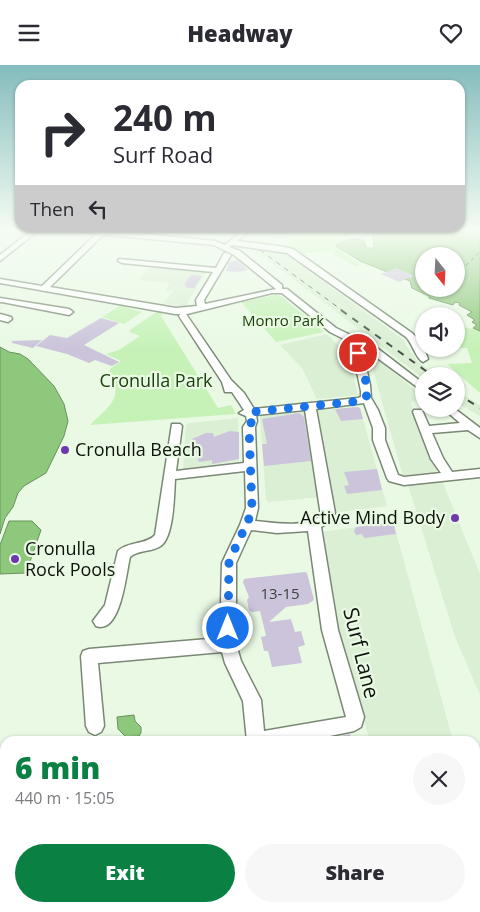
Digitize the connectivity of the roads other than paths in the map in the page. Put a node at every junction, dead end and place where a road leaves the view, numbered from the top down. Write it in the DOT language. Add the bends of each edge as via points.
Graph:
graph roads {
  1 [pos="63,270"];
  2 [pos="212,270"];
  3 [pos="217,270"];
  4 [pos="257,270"];
  5 [pos="316,270"];
  6 [pos="0,281"];
  7 [pos="25,285"];
  8 [pos="44,288"];
  9 [pos="280,289"];
  10 [pos="1,301"];
  11 [pos="201,307"];
  12 [pos="69,312"];
  13 [pos="182,313"];
  14 [pos="359,344"];
  15 [pos="423,359"];
  16 [pos="415,382"];
  17 [pos="366,398"];
  18 [pos="310,407"];
  19 [pos="247,413"];
  20 [pos="420,417"];
  21 [pos="459,417"];
  22 [pos="176,426"];
  23 [pos="470,426"];
  24 [pos="425,430"];
  25 [pos="480,434"];
  26 [pos="251,466"];
  27 [pos="480,473"];
  28 [pos="170,476"];
  29 [pos="449,476"];
  30 [pos="320,522"];
  31 [pos="247,525"];
  32 [pos="101,621"];
  33 [pos="228,643"];
  34 [pos="95,726"];
  35 [pos="256,736"];
  36 [pos="285,736"];
  1 -- 8 [label="street"];
  2 -- 3 [label="street"];
  3 -- 11 [label="street" via="200,300"];
  4 -- 9 [label="street"];
  5 -- 15 [label="street" via="409,335 417,343"];
  6 -- 7 [label="street"];
  7 -- 8 [label="street"];
  7 -- 10 [label="street"];
  8 -- 13 [label="street"];
  9 -- 11 [label="street"];
  9 -- 14 [label="street" via="333,330"];
  10 -- 12 [label="street"];
  11 -- 13 [label="street"];
  13 -- 19 [label="street"];
  14 -- 16 [label="street" via="378,353"];
  14 -- 17 [label="street" via="358,357 368,389"];
  17 -- 18 [label="street"];
  17 -- 29 [label="street" via="378,424 378,437 390,471 396,480"];
  18 -- 19 [label="street"];
  18 -- 30 [label="street, Surf Lane" via="328,513"];
  19 -- 26 [label="street" via="245,421 249,427"];
  20 -- 24 [label="street"];
  21 -- 23 [label="street"];
  22 -- 28 [label="street"];
  23 -- 24 [label="street"];
  23 -- 25 [label="street"];
  24 -- 29 [label="street" via="437,459"];
  26 -- 28 [label="street"];
  26 -- 31 [label="street" via="252,508"];
  27 -- 29 [label="street"];
  28 -- 32 [label="street" via="162,536 154,545 132,549 123,555 112,608"];
  30 -- 31 [label="street" via="276,528"];
  30 -- 36 [label="street, Surf Lane" via="330,630 355,721"];
  31 -- 33 [label="street" via="229,563"];
  33 -- 34 [label="street" via="89,656"];
  33 -- 35 [label="street" via="233,663 252,700"];
}
